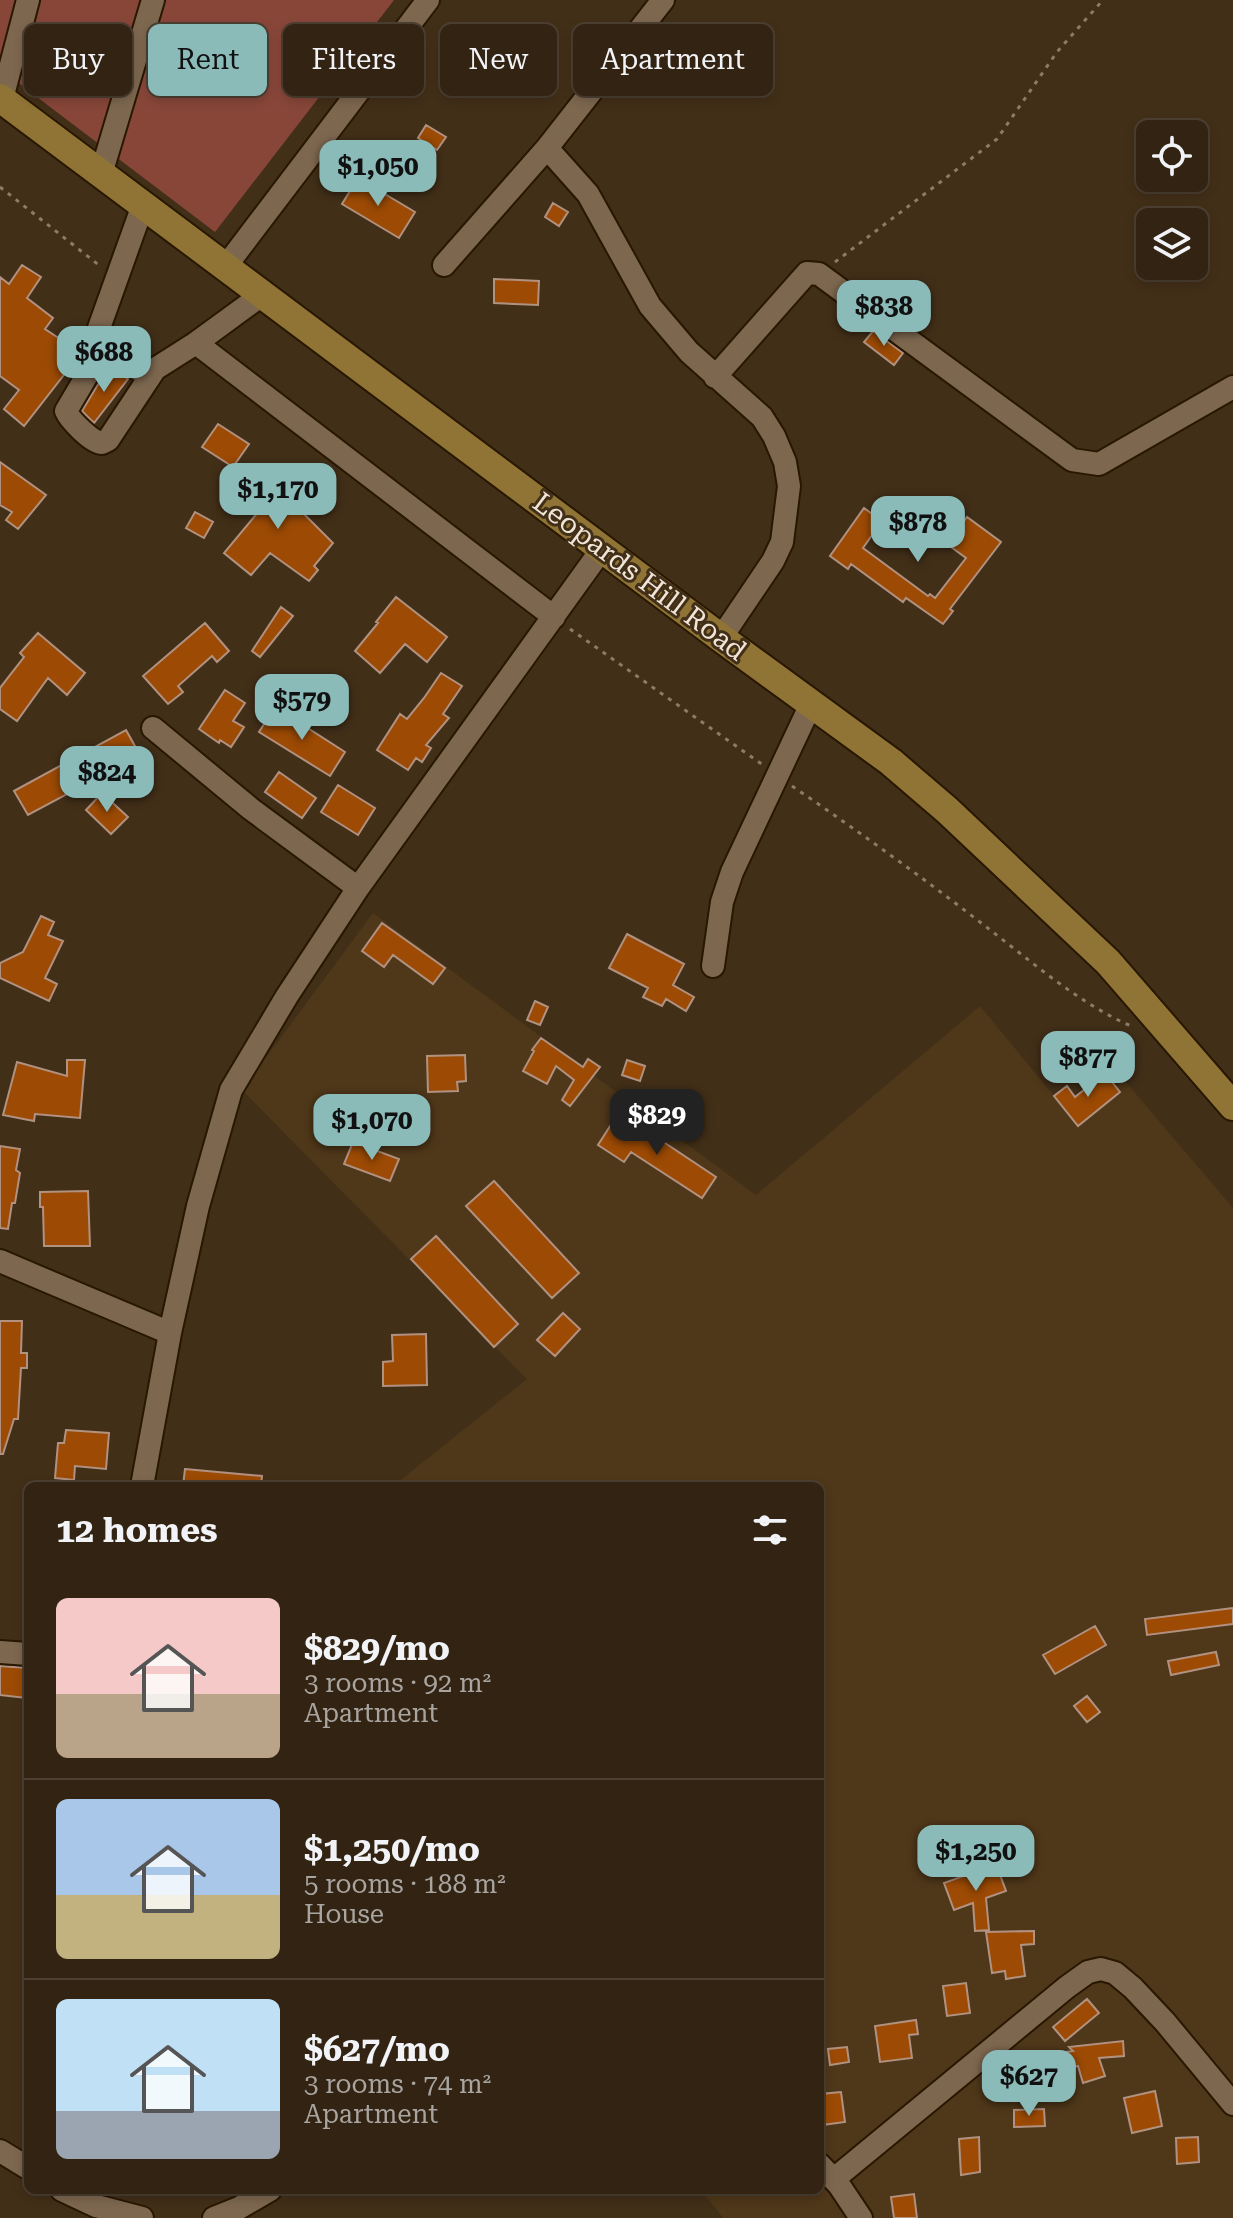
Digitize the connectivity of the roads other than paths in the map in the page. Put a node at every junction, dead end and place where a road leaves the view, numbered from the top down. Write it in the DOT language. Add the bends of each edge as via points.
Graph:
graph roads {
  1 [pos="28,0"];
  2 [pos="153,0"];
  3 [pos="428,0"];
  4 [pos="663,0"];
  5 [pos="1,98"];
  6 [pos="547,148"];
  7 [pos="101,174"];
  8 [pos="143,205"];
  9 [pos="444,265"];
  10 [pos="226,266"];
  11 [pos="263,294"];
  12 [pos="106,343"];
  13 [pos="196,343"];
  14 [pos="155,369"];
  15 [pos="715,377"];
  16 [pos="1233,387"];
  17 [pos="602,549"];
  18 [pos="554,617"];
  19 [pos="721,638"];
  20 [pos="812,702"];
  21 [pos="153,728"];
  22 [pos="358,888"];
  23 [pos="713,966"];
  24 [pos="1233,1106"];
  25 [pos="0,1261"];
  26 [pos="170,1333"];
  27 [pos="143,1482"];
  28 [pos="0,1652"];
  29 [pos="24,1654"];
  30 [pos="1233,2104"];
  31 [pos="0,2151"];
  32 [pos="24,2166"];
  33 [pos="827,2172"];
  34 [pos="70,2194"];
  35 [pos="263,2194"];
  36 [pos="142,2218"];
  37 [pos="214,2218"];
  38 [pos="861,2218"];
  1 -- 5 [label="street"];
  2 -- 7 [label="street"];
  3 -- 10 [label="street"];
  4 -- 6 [label="street"];
  5 -- 7 [label="main road, Leopards Hill Road"];
  6 -- 9 [label="street"];
  6 -- 15 [label="street" via="588,194 650,306"];
  7 -- 8 [label="main road, Leopards Hill Road"];
  8 -- 10 [label="main road, Leopards Hill Road"];
  8 -- 12 [label="street" via="99,328"];
  10 -- 11 [label="main road, Leopards Hill Road"];
  11 -- 13 [label="street"];
  11 -- 17 [label="main road, Leopards Hill Road"];
  12 -- 14 [label="street" via="139,370"];
  12 -- 14 [label="street" via="66,411 96,442 108,440"];
  13 -- 14 [label="street"];
  13 -- 18 [label="street"];
  15 -- 16 [label="street" via="807,273 819,274 1072,460 1099,464"];
  15 -- 19 [label="street" via="762,417 785,462 789,486 782,542"];
  17 -- 18 [label="street"];
  17 -- 19 [label="main road, Leopards Hill Road"];
  18 -- 22 [label="street"];
  19 -- 20 [label="main road, Leopards Hill Road"];
  20 -- 23 [label="street" via="732,872"];
  20 -- 24 [label="main road, Leopards Hill Road" via="920,785 1070,924"];
  21 -- 22 [label="street"];
  22 -- 26 [label="street" via="231,1090"];
  25 -- 26 [label="street"];
  26 -- 27 [label="street"];
  28 -- 29 [label="street"];
  30 -- 33 [label="street" via="1133,1988 1101,1969 1067,1987"];
  31 -- 32 [label="street"];
  33 -- 38 [label="street"];
  34 -- 36 [label="street"];
  35 -- 37 [label="street"];
}
